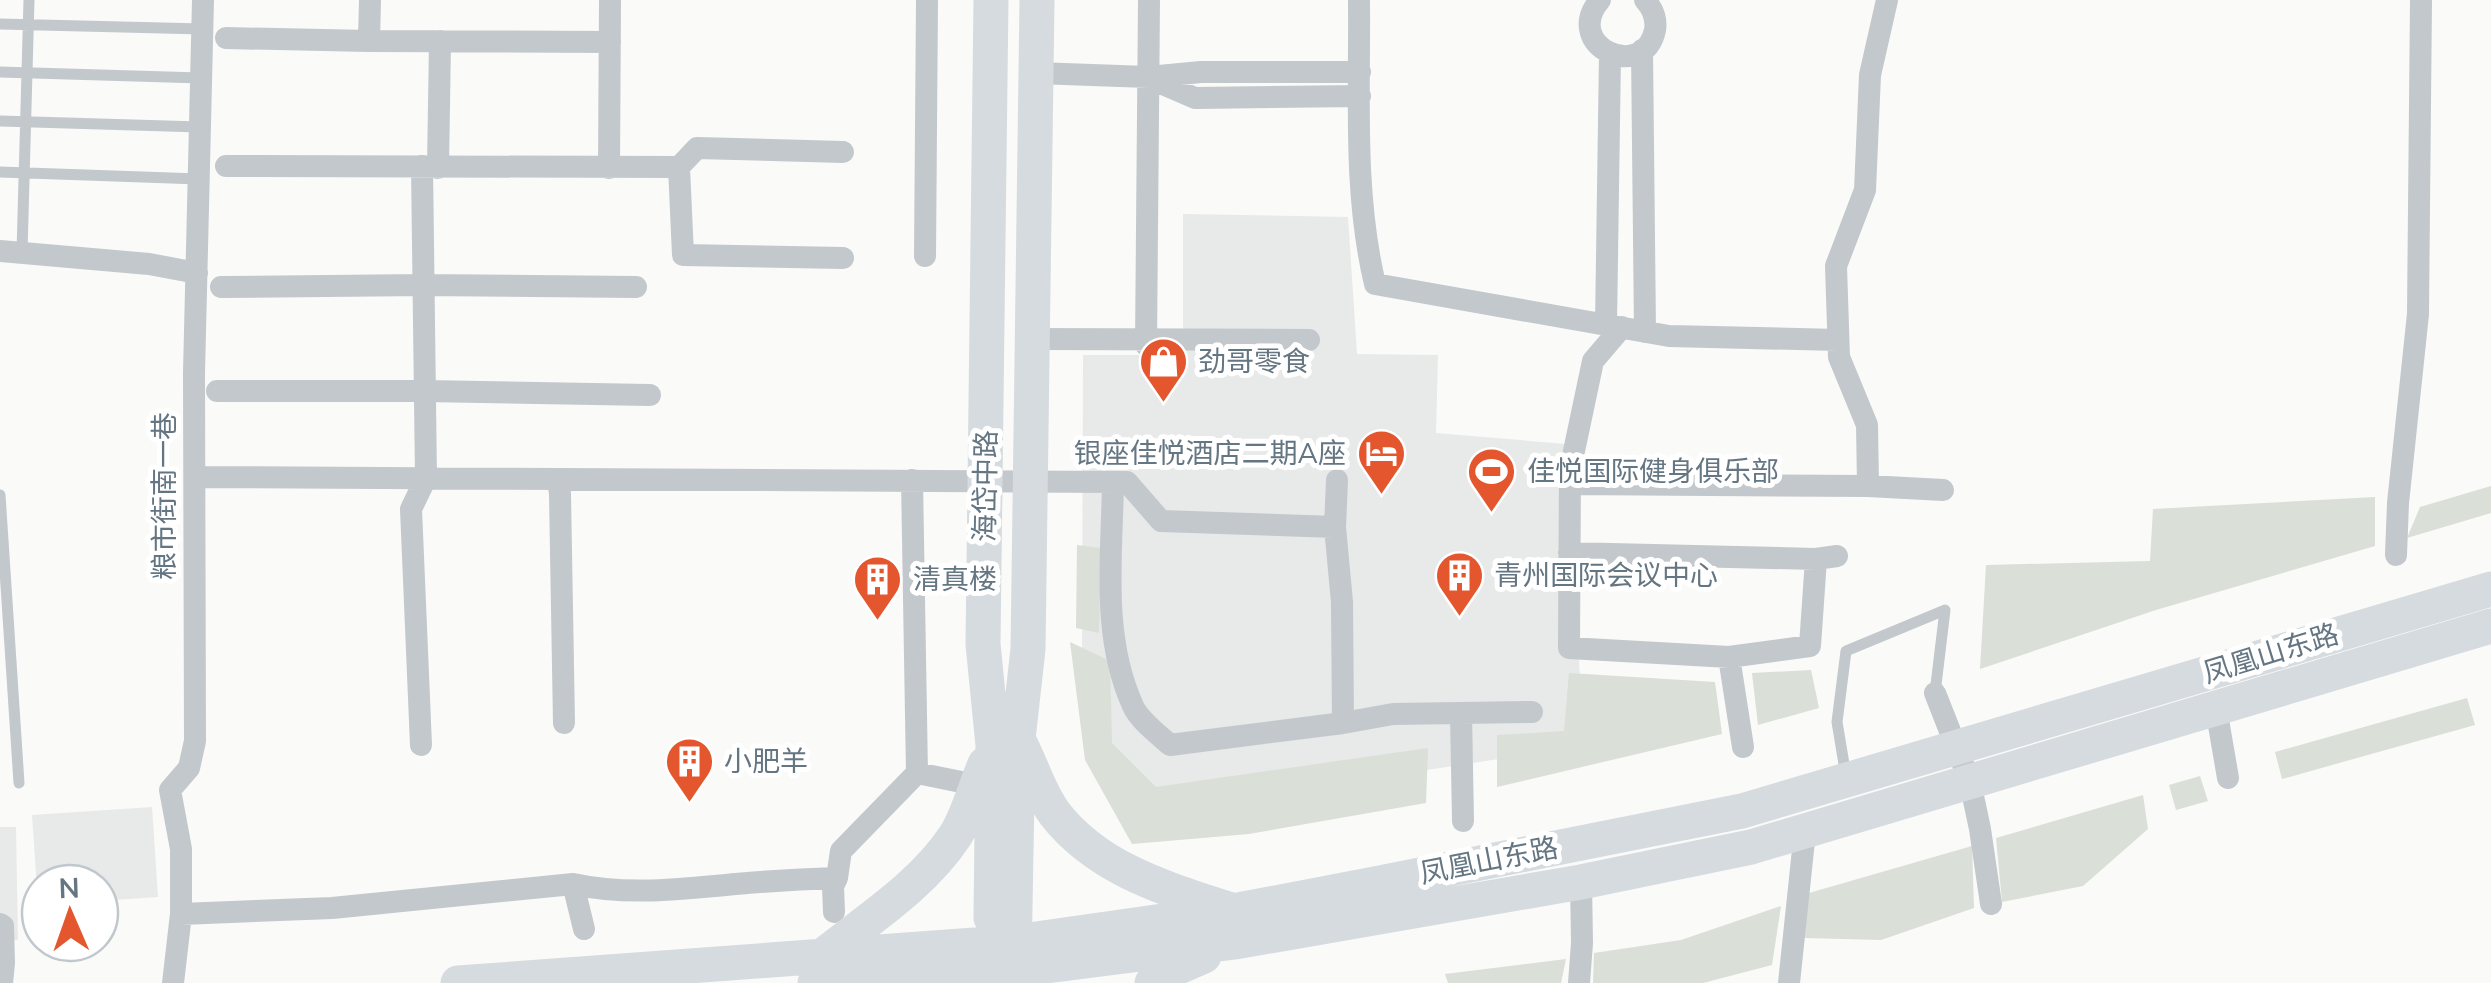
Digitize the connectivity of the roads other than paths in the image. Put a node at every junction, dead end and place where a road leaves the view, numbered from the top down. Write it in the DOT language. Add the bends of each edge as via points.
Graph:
graph roads {
  1 [pos="29,0"];
  2 [pos="204,0"];
  3 [pos="370,0"];
  4 [pos="610,0"];
  5 [pos="927,0"];
  6 [pos="991,0"];
  7 [pos="1038,0"];
  8 [pos="1148,0"];
  9 [pos="1359,0"];
  10 [pos="1600,0"];
  11 [pos="1645,0"];
  12 [pos="1887,0"];
  13 [pos="2421,0"];
  14 [pos="0,24"];
  15 [pos="28,24"];
  16 [pos="203,29"];
  17 [pos="226,38"];
  18 [pos="369,41"];
  19 [pos="440,41"];
  20 [pos="610,42"];
  21 [pos="1642,50"];
  22 [pos="1610,54"];
  23 [pos="0,72"];
  24 [pos="1360,72"];
  25 [pos="26,73"];
  26 [pos="1036,73"];
  27 [pos="1148,77"];
  28 [pos="201,78"];
  29 [pos="1360,96"];
  30 [pos="0,121"];
  31 [pos="24,122"];
  32 [pos="200,127"];
  33 [pos="843,152"];
  34 [pos="226,166"];
  35 [pos="430,167"];
  36 [pos="678,167"];
  37 [pos="610,168"];
  38 [pos="0,172"];
  39 [pos="24,173"];
  40 [pos="199,179"];
  41 [pos="11,252"];
  42 [pos="925,256"];
  43 [pos="842,258"];
  44 [pos="198,273"];
  45 [pos="423,285"];
  46 [pos="636,286"];
  47 [pos="222,288"];
  48 [pos="1625,328"];
  49 [pos="1032,339"];
  50 [pos="1309,340"];
  51 [pos="1838,340"];
  52 [pos="1146,344"];
  53 [pos="218,391"];
  54 [pos="425,391"];
  55 [pos="650,395"];
  56 [pos="195,477"];
  57 [pos="426,478"];
  58 [pos="558,479"];
  59 [pos="912,480"];
  60 [pos="986,480"];
  61 [pos="1336,480"];
  62 [pos="1031,481"];
  63 [pos="1113,482"];
  64 [pos="1570,484"];
  65 [pos="1868,486"];
  66 [pos="1944,490"];
  67 [pos="0,494"];
  68 [pos="1,512"];
  69 [pos="1335,527"];
  70 [pos="1569,553"];
  71 [pos="2396,555"];
  72 [pos="2,572"];
  73 [pos="2491,589"];
  74 [pos="4,620"];
  75 [pos="2491,626"];
  76 [pos="1729,657"];
  77 [pos="1936,693"];
  78 [pos="2216,708"];
  79 [pos="1532,712"];
  80 [pos="1461,713"];
  81 [pos="564,723"];
  82 [pos="1343,723"];
  83 [pos="1005,742"];
  84 [pos="421,746"];
  85 [pos="1743,747"];
  86 [pos="1956,748"];
  87 [pos="916,772"];
  88 [pos="2228,778"];
  89 [pos="1846,780"];
  90 [pos="1970,782"];
  91 [pos="19,784"];
  92 [pos="976,785"];
  93 [pos="1463,821"];
  94 [pos="1806,831"];
  95 [pos="837,878"];
  96 [pos="1581,882"];
  97 [pos="573,884"];
  98 [pos="1991,904"];
  99 [pos="834,912"];
  100 [pos="180,914"];
  101 [pos="0,924"];
  102 [pos="1234,927"];
  103 [pos="584,929"];
  104 [pos="1002,966"];
  105 [pos="820,976"];
  106 [pos="2,983"];
  107 [pos="174,983"];
  108 [pos="458,983"];
  109 [pos="1152,983"];
  110 [pos="1579,983"];
  111 [pos="1789,983"];
  1 -- 15 [label="lane"];
  2 -- 16 [label="street, 粮市街南一巷"];
  3 -- 18 [label="street"];
  4 -- 20 [label="street"];
  5 -- 42 [label="street"];
  6 -- 60 [label="main road, 海岱中路"];
  7 -- 26 [label="main road, 海岱中路"];
  8 -- 27 [label="street"];
  9 -- 24 [label="street"];
  10 -- 22 [label="street" via="1590,29"];
  11 -- 21 [label="street" via="1656,23"];
  12 -- 51 [label="street" via="1870,76 1865,190 1836,266"];
  13 -- 71 [label="street" via="2418,314"];
  14 -- 15 [label="lane"];
  15 -- 16 [label="lane"];
  15 -- 25 [label="lane"];
  16 -- 28 [label="street, 粮市街南一巷"];
  17 -- 18 [label="street"];
  18 -- 19 [label="street"];
  19 -- 20 [label="street"];
  19 -- 35 [label="street"];
  20 -- 37 [label="street"];
  21 -- 22 [label="street"];
  21 -- 48 [label="street"];
  22 -- 48 [label="street"];
  23 -- 25 [label="lane"];
  24 -- 27 [label="street"];
  24 -- 29 [label="street"];
  25 -- 28 [label="lane"];
  25 -- 31 [label="lane"];
  26 -- 27 [label="street"];
  26 -- 49 [label="main road, 海岱中路"];
  27 -- 29 [label="street" via="1195,98"];
  27 -- 52 [label="street"];
  28 -- 32 [label="street, 粮市街南一巷"];
  29 -- 48 [label="street" via="1375,284"];
  30 -- 31 [label="lane"];
  31 -- 32 [label="lane"];
  31 -- 39 [label="lane"];
  32 -- 40 [label="street, 粮市街南一巷"];
  33 -- 36 [label="street" via="697,148"];
  34 -- 35 [label="street"];
  35 -- 37 [label="street"];
  35 -- 45 [label="street"];
  36 -- 37 [label="street"];
  36 -- 43 [label="street" via="683,255"];
  38 -- 39 [label="lane"];
  39 -- 40 [label="lane"];
  39 -- 41 [label="lane"];
  40 -- 44 [label="street, 粮市街南一巷"];
  41 -- 44 [label="street"];
  44 -- 56 [label="street, 粮市街南一巷"];
  45 -- 46 [label="street"];
  45 -- 47 [label="street"];
  45 -- 54 [label="street"];
  48 -- 51 [label="street" via="1669,336"];
  48 -- 64 [label="street" via="1593,361"];
  49 -- 50 [label="street"];
  49 -- 62 [label="main road, 海岱中路"];
  51 -- 65 [label="street" via="1867,425"];
  53 -- 54 [label="street"];
  54 -- 55 [label="street"];
  54 -- 57 [label="street"];
  56 -- 57 [label="street"];
  56 -- 100 [label="street, 粮市街南一巷" via="195,741 189,768 170,790 181,850"];
  57 -- 58 [label="street"];
  57 -- 84 [label="street" via="411,509"];
  58 -- 59 [label="street"];
  58 -- 81 [label="street"];
  59 -- 60 [label="street"];
  59 -- 87 [label="street"];
  60 -- 62 [label="street"];
  60 -- 83 [label="main road, 海岱中路" via="983,644"];
  61 -- 69 [label="street"];
  62 -- 63 [label="street"];
  62 -- 83 [label="main road, 海岱中路" via="1028,650"];
  63 -- 69 [label="street" via="1126,482 1161,521"];
  63 -- 82 [label="street" via="1113,643 1134,709 1170,745"];
  64 -- 65 [label="street"];
  64 -- 70 [label="street"];
  65 -- 66 [label="street"];
  67 -- 68 [label="lane"];
  68 -- 72 [label="lane"];
  69 -- 82 [label="street"];
  70 -- 76 [label="street" via="1568,648"];
  70 -- 76 [label="street" via="1827,558 1810,646"];
  72 -- 74 [label="lane"];
  73 -- 86 [label="main road, 凤凰山东路"];
  74 -- 91 [label="lane"];
  75 -- 78 [label="main road, 凤凰山东路"];
  76 -- 85 [label="street"];
  77 -- 86 [label="street"];
  77 -- 89 [label="lane" via="1945,610 1846,652 1837,722"];
  78 -- 88 [label="street"];
  78 -- 90 [label="main road, 凤凰山东路"];
  79 -- 80 [label="street"];
  80 -- 82 [label="street"];
  80 -- 93 [label="street"];
  83 -- 92 [label="main road"];
  83 -- 102 [label="main road" via="1082,845"];
  83 -- 104 [label="main road, 海岱中路"];
  86 -- 89 [label="main road, 凤凰山东路"];
  86 -- 90 [label="street"];
  87 -- 92 [label="street"];
  87 -- 95 [label="street" via="842,852"];
  89 -- 102 [label="main road, 凤凰山东路" via="1742,811"];
  90 -- 94 [label="main road, 凤凰山东路"];
  90 -- 98 [label="street"];
  92 -- 105 [label="main road" via="956,835"];
  94 -- 96 [label="main road, 凤凰山东路"];
  94 -- 111 [label="street"];
  95 -- 97 [label="street" via="646,893"];
  95 -- 99 [label="street"];
  96 -- 102 [label="main road, 凤凰山东路"];
  96 -- 110 [label="street"];
  97 -- 100 [label="street" via="332,908"];
  97 -- 103 [label="street"];
  100 -- 107 [label="street, 粮市街南一巷"];
  101 -- 106 [label="street"];
  102 -- 104 [label="main road, 凤凰山东路"];
  102 -- 109 [label="main road"];
  104 -- 105 [label="main road, 凤凰山东路"];
  105 -- 108 [label="main road, 凤凰山东路"];
}
